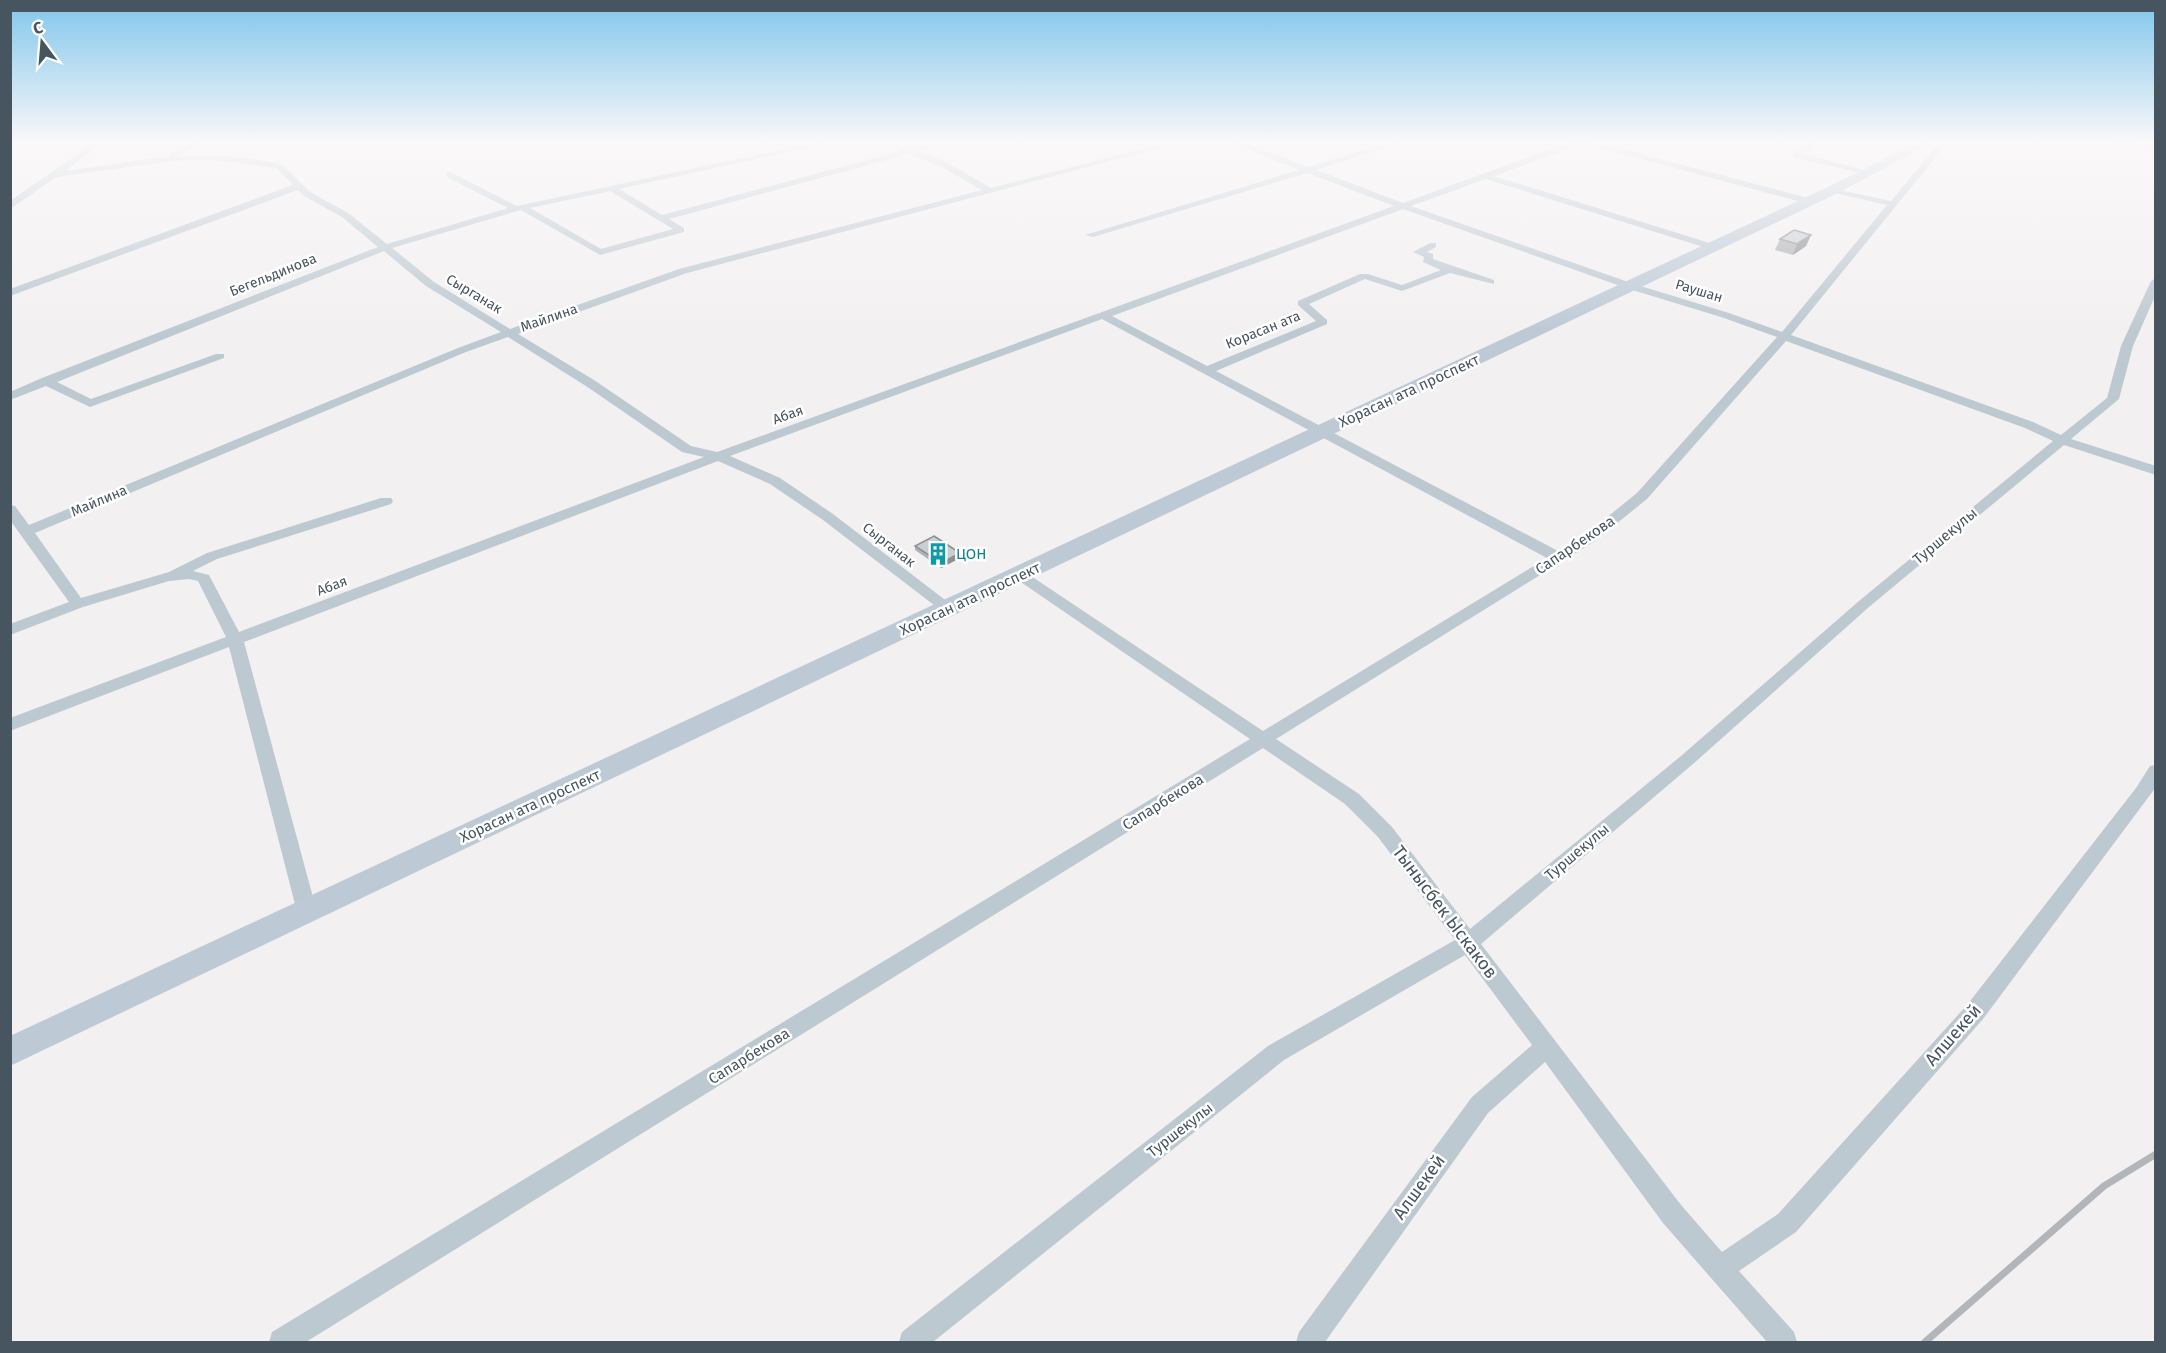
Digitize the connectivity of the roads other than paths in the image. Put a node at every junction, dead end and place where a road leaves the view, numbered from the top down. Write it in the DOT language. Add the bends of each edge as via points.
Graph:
graph roads {
  1 [pos="247,205"];
  2 [pos="327,205"];
  3 [pos="513,205"];
  4 [pos="532,205"];
  5 [pos="639,205"];
  6 [pos="708,205"];
  7 [pos="935,205"];
  8 [pos="1190,205"];
  9 [pos="1579,205"];
  10 [pos="1800,205"];
  11 [pos="1891,205"];
  12 [pos="1403,206"];
  13 [pos="519,208"];
  14 [pos="660,218"];
  15 [pos="1090,235"];
  16 [pos="1433,245"];
  17 [pos="1713,247"];
  18 [pos="383,248"];
  19 [pos="1450,270"];
  20 [pos="2156,281"];
  21 [pos="1490,282"];
  22 [pos="1630,286"];
  23 [pos="10,293"];
  24 [pos="1104,316"];
  25 [pos="508,332"];
  26 [pos="1784,336"];
  27 [pos="220,356"];
  28 [pos="1207,370"];
  29 [pos="46,381"];
  30 [pos="10,396"];
  31 [pos="1323,431"];
  32 [pos="2062,440"];
  33 [pos="718,456"];
  34 [pos="2156,471"];
  35 [pos="386,501"];
  36 [pos="10,510"];
  37 [pos="28,531"];
  38 [pos="1559,558"];
  39 [pos="1020,575"];
  40 [pos="167,577"];
  41 [pos="78,604"];
  42 [pos="948,609"];
  43 [pos="10,630"];
  44 [pos="235,639"];
  45 [pos="10,724"];
  46 [pos="1264,741"];
  47 [pos="2156,771"];
  48 [pos="307,912"];
  49 [pos="1468,943"];
  50 [pos="1546,1047"];
  51 [pos="10,1052"];
  52 [pos="1719,1269"];
  53 [pos="282,1342"];
  54 [pos="912,1342"];
  55 [pos="1309,1342"];
  56 [pos="1784,1342"];
  1 -- 23 [label="street"];
  2 -- 18 [label="street, Сырганак" via="345,215"];
  3 -- 13 [label="street"];
  4 -- 13 [label="street, Бегельдинова"];
  5 -- 14 [label="street"];
  6 -- 14 [label="street"];
  7 -- 25 [label="street, Майлина" via="683,271"];
  8 -- 15 [label="street"];
  9 -- 17 [label="street"];
  10 -- 17 [label="main road, Хорасан ата проспект"];
  11 -- 26 [label="street, Сапарбекова"];
  12 -- 22 [label="street, Раушан"];
  12 -- 24 [label="street, Абая"];
  13 -- 14 [label="street" via="600,252 681,230"];
  13 -- 18 [label="street, Бегельдинова"];
  16 -- 19 [label="street" via="1418,252"];
  17 -- 22 [label="main road, Хорасан ата проспект"];
  18 -- 25 [label="street, Сырганак" via="430,284"];
  18 -- 29 [label="street, Бегельдинова"];
  19 -- 21 [label="street"];
  19 -- 28 [label="street, Корасан ата" via="1402,288 1364,276 1302,303 1323,322"];
  20 -- 32 [label="street, Туршекулы" via="2127,346 2113,399"];
  22 -- 26 [label="street, Раушан"];
  22 -- 31 [label="main road, Хорасан ата проспект"];
  24 -- 28 [label="street"];
  24 -- 33 [label="street, Абая"];
  25 -- 33 [label="street, Сырганак" via="687,449"];
  25 -- 37 [label="street, Майлина"];
  26 -- 32 [label="street, Раушан"];
  26 -- 38 [label="street, Сапарбекова" via="1642,496"];
  27 -- 29 [label="street" via="90,403"];
  28 -- 31 [label="street"];
  29 -- 30 [label="street, Бегельдинова"];
  31 -- 38 [label="street"];
  31 -- 39 [label="main road, Хорасан ата проспект"];
  32 -- 34 [label="street, Раушан"];
  32 -- 49 [label="street, Туршекулы"];
  33 -- 42 [label="street, Сырганак" via="775,481"];
  33 -- 44 [label="street, Абая"];
  35 -- 40 [label="street" via="212,556"];
  36 -- 37 [label="street"];
  37 -- 41 [label="street"];
  38 -- 46 [label="street, Сапарбекова"];
  39 -- 42 [label="main road, Хорасан ата проспект"];
  39 -- 46 [label="street, Тынысбек Ыскаков"];
  40 -- 41 [label="street"];
  40 -- 44 [label="street" via="189,574 204,578"];
  41 -- 43 [label="street"];
  42 -- 48 [label="main road, Хорасан ата проспект"];
  44 -- 45 [label="street, Абая"];
  44 -- 48 [label="street"];
  46 -- 49 [label="street, Тынысбек Ыскаков" via="1352,799 1385,832"];
  46 -- 53 [label="street, Сапарбекова"];
  47 -- 52 [label="street, Алшекей" via="1975,1012 1787,1223"];
  48 -- 51 [label="main road, Хорасан ата проспект"];
  49 -- 50 [label="street, Тынысбек Ыскаков"];
  49 -- 54 [label="street, Туршекулы" via="1276,1053"];
  50 -- 52 [label="street, Тынысбек Ыскаков" via="1672,1214"];
  50 -- 55 [label="street, Алшекей" via="1480,1105"];
  52 -- 56 [label="street, Тынысбек Ыскаков"];
}
